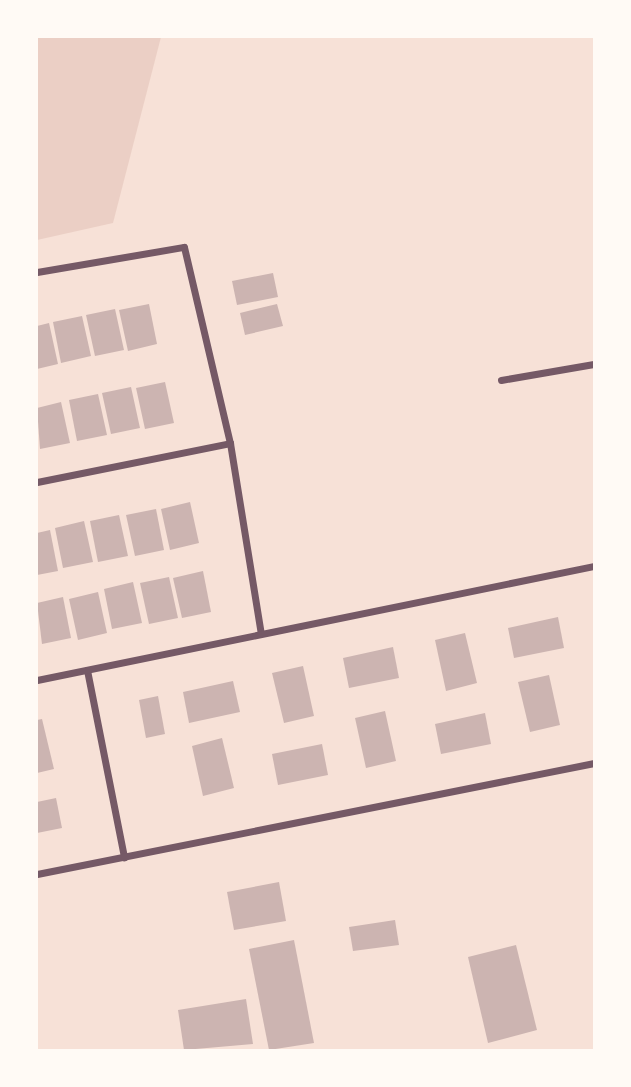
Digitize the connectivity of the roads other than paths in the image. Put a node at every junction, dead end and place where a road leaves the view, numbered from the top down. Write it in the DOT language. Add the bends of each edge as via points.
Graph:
graph roads {
  1 [pos="37,272"];
  2 [pos="594,365"];
  3 [pos="501,380"];
  4 [pos="230,443"];
  5 [pos="37,482"];
  6 [pos="594,566"];
  7 [pos="261,634"];
  8 [pos="87,670"];
  9 [pos="37,680"];
  10 [pos="594,763"];
  11 [pos="124,857"];
  12 [pos="37,874"];
  1 -- 4 [label="street" via="184,247"];
  2 -- 3 [label="street"];
  4 -- 5 [label="street"];
  4 -- 7 [label="street"];
  6 -- 7 [label="street"];
  7 -- 8 [label="street"];
  8 -- 9 [label="street"];
  8 -- 11 [label="street"];
  10 -- 11 [label="street"];
  11 -- 12 [label="street"];
}
